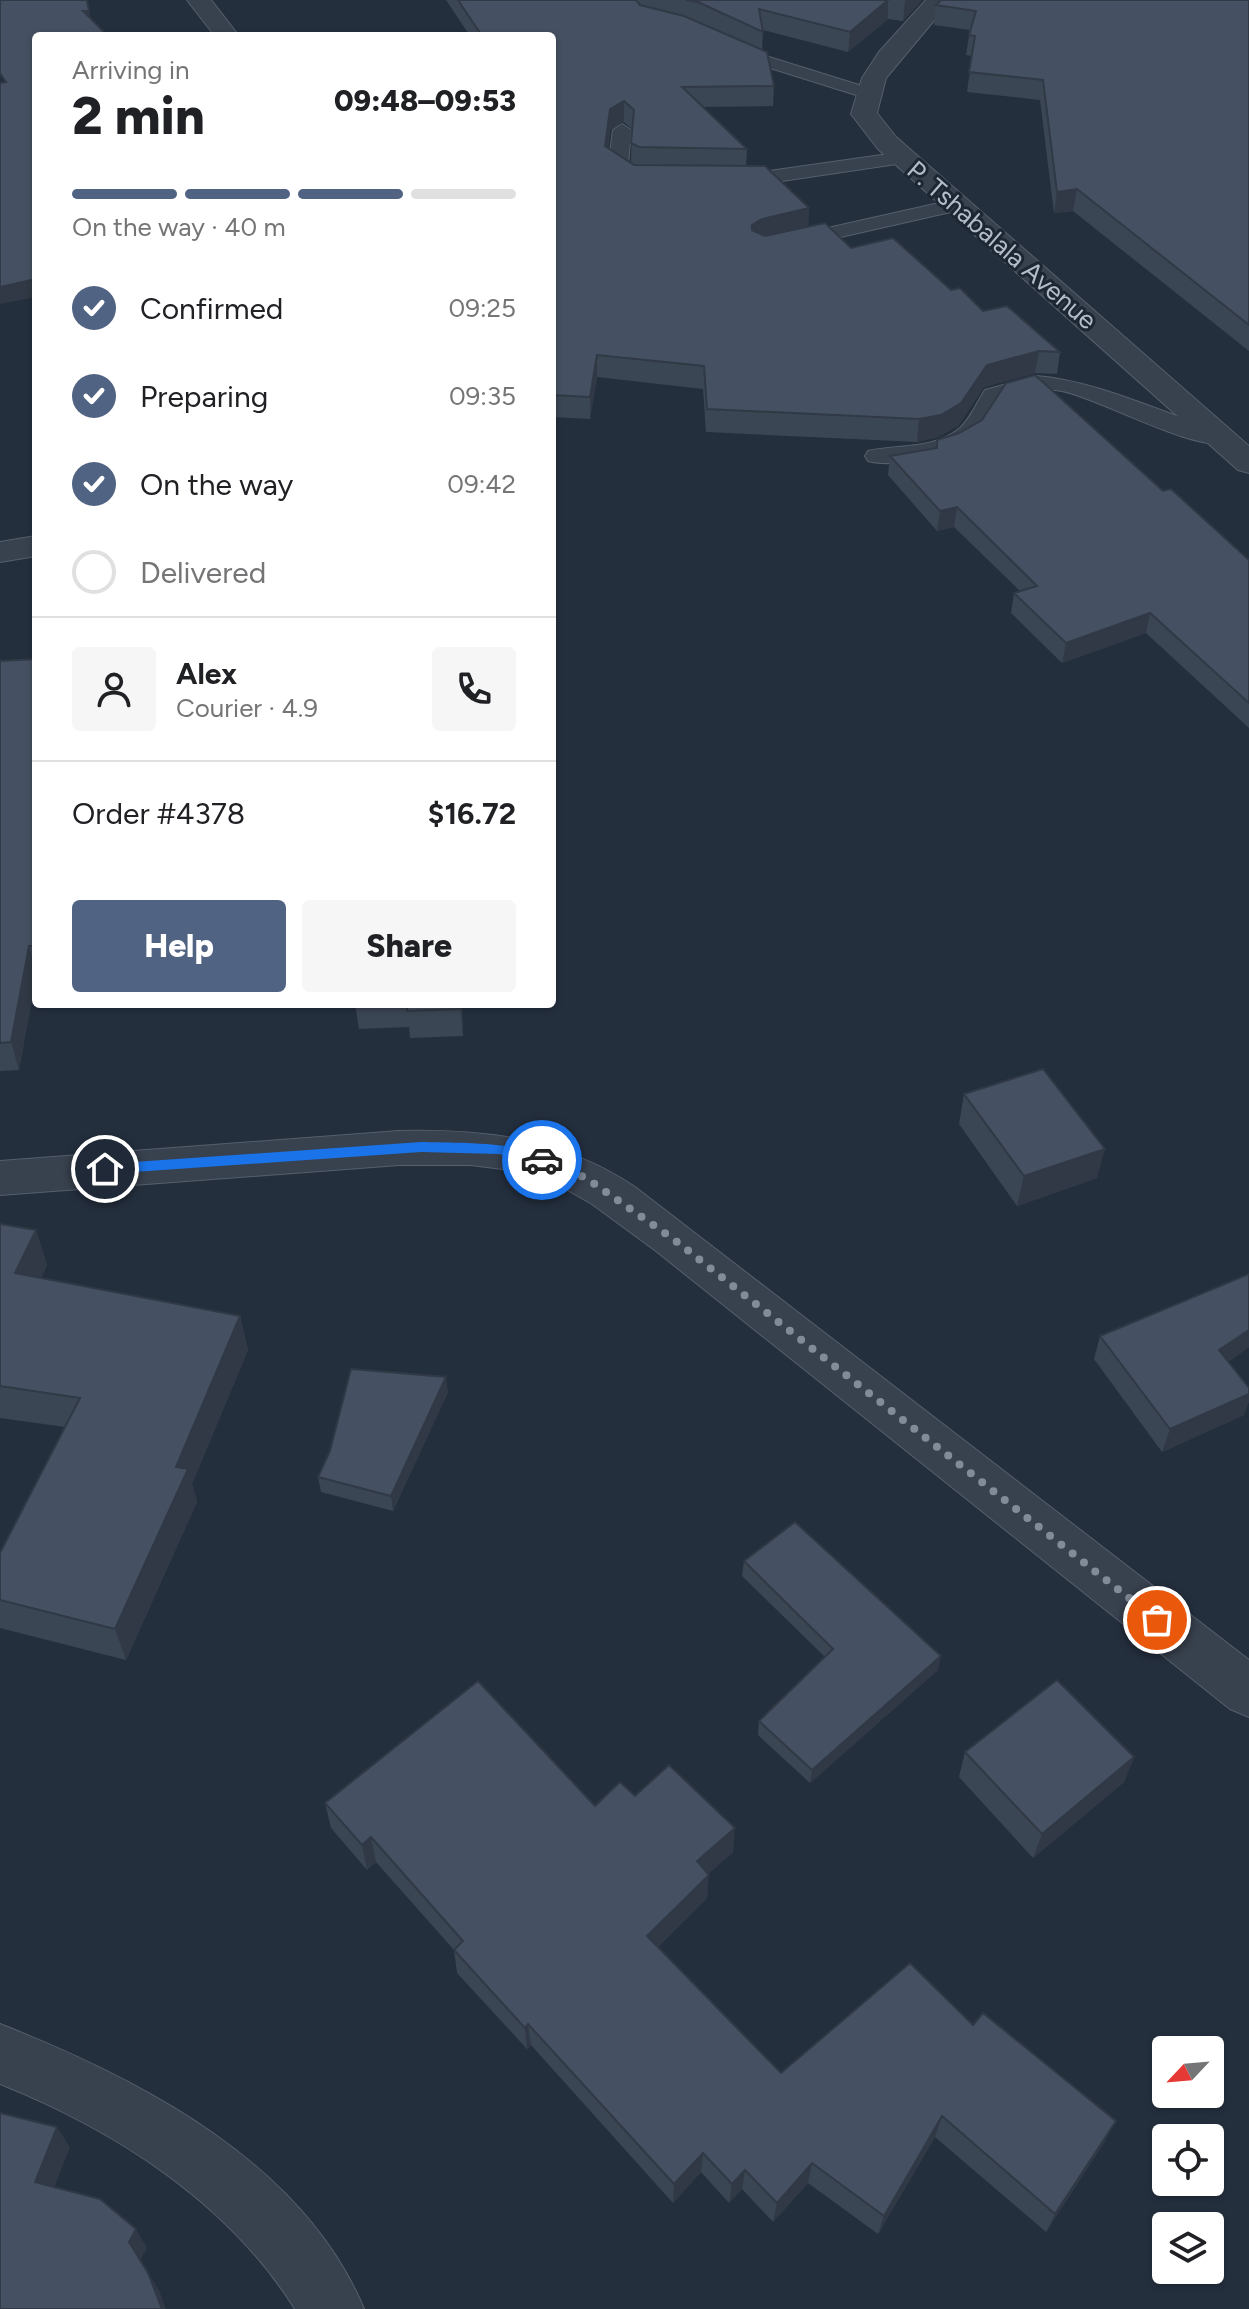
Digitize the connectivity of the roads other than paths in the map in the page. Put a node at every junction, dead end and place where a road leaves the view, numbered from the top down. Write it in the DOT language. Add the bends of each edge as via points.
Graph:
graph roads {
  1 [pos="199,0"];
  2 [pos="931,2"];
  3 [pos="224,32"];
  4 [pos="719,43"];
  5 [pos="869,94"];
  6 [pos="622,130"];
  7 [pos="903,158"];
  8 [pos="664,178"];
  9 [pos="710,179"];
  10 [pos="957,205"];
  11 [pos="778,246"];
  12 [pos="1219,438"];
  13 [pos="876,456"];
  14 [pos="1249,463"];
  15 [pos="32,547"];
  16 [pos="0,552"];
  17 [pos="0,1178"];
  18 [pos="1249,1692"];
  19 [pos="0,2054"];
  20 [pos="332,2309"];
  1 -- 3 [label="street"];
  2 -- 5 [label="street" via="888,57"];
  4 -- 5 [label="lane"];
  5 -- 7 [label="street, P. Tshabalala Avenue" via="864,114"];
  6 -- 8 [label="lane" via="618,167 634,177"];
  7 -- 9 [label="lane" via="755,179"];
  7 -- 10 [label="street, P. Tshabalala Avenue"];
  10 -- 11 [label="lane"];
  10 -- 12 [label="street, P. Tshabalala Avenue"];
  12 -- 13 [label="lane" via="1085,389 1036,383 993,395 969,432 953,441 890,458"];
  12 -- 14 [label="street, P. Tshabalala Avenue"];
  15 -- 16 [label="street"];
  17 -- 18 [label="street" via="412,1147 499,1150 556,1164 586,1178 672,1238"];
  19 -- 20 [label="street" via="52,2073 191,2156 257,2208 313,2273"];
}
